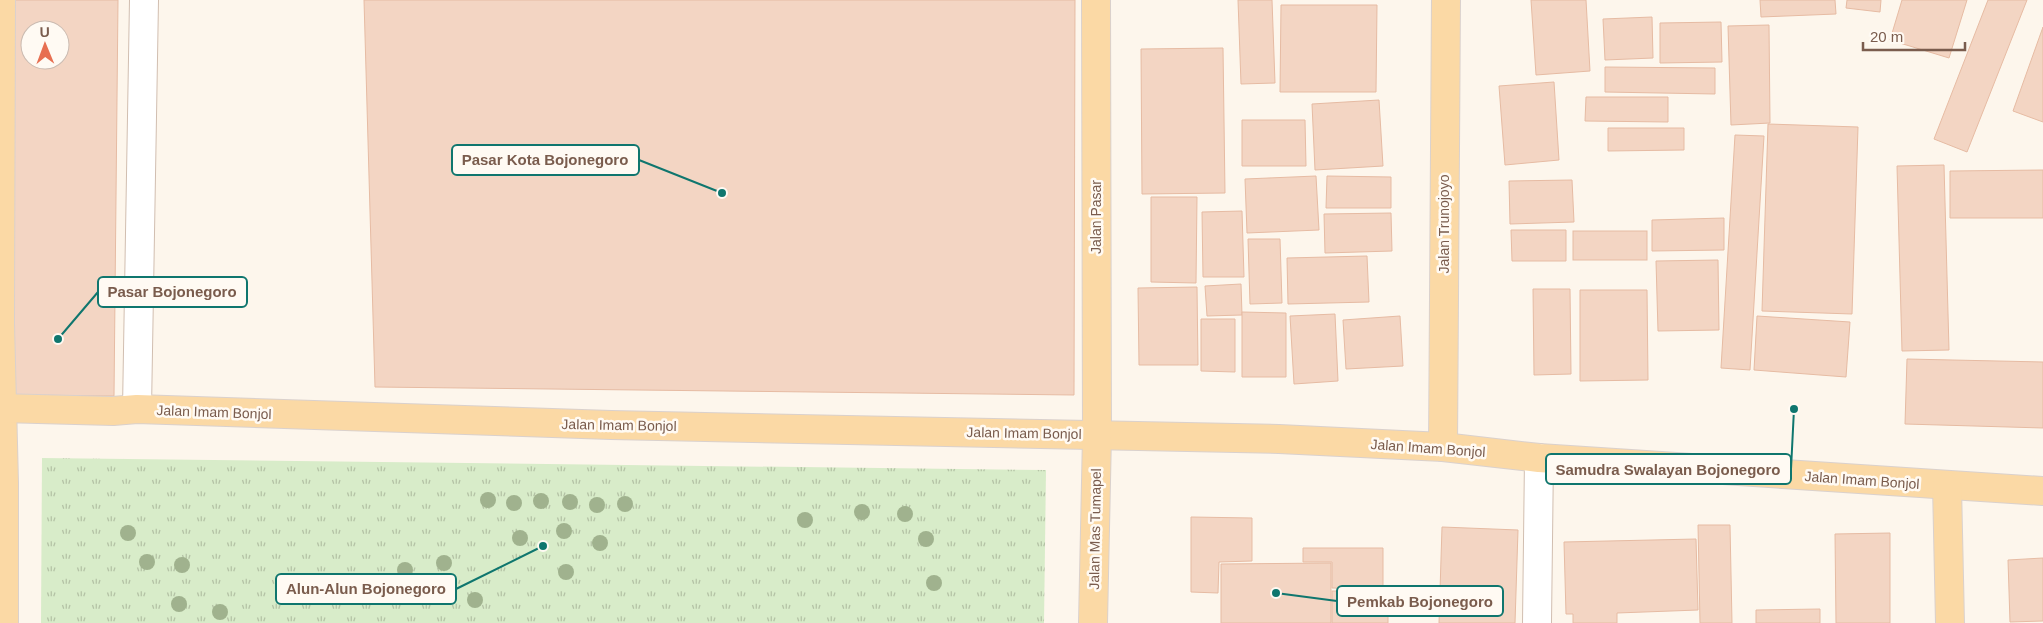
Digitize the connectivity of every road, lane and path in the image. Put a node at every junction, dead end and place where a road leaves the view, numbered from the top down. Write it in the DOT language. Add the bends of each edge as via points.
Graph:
graph roads {
  1 [pos="1,0"];
  2 [pos="144,0"];
  3 [pos="1096,0"];
  4 [pos="1446,0"];
  5 [pos="1,54"];
  6 [pos="1,408"];
  7 [pos="137,409"];
  8 [pos="1097,435"];
  9 [pos="1443,447"];
  10 [pos="1539,458"];
  11 [pos="1947,486"];
  12 [pos="2043,492"];
  13 [pos="4,623"];
  14 [pos="1093,623"];
  15 [pos="1537,623"];
  16 [pos="1950,623"];
  1 -- 5 [label="main road"];
  2 -- 7 [label="lane"];
  3 -- 8 [label="main road, Jalan Pasar"];
  4 -- 9 [label="main road, Jalan Trunojoyo"];
  5 -- 6 [label="main road"];
  6 -- 7 [label="main road, Jalan Imam Bonjol"];
  6 -- 13 [label="main road"];
  7 -- 8 [label="main road, Jalan Imam Bonjol" via="611,425"];
  8 -- 9 [label="main road, Jalan Imam Bonjol"];
  8 -- 14 [label="main road, Jalan Mas Tumapel"];
  9 -- 10 [label="main road, Jalan Imam Bonjol"];
  10 -- 11 [label="main road, Jalan Imam Bonjol"];
  10 -- 15 [label="lane"];
  11 -- 12 [label="main road, Jalan Imam Bonjol"];
  11 -- 16 [label="main road"];
}
